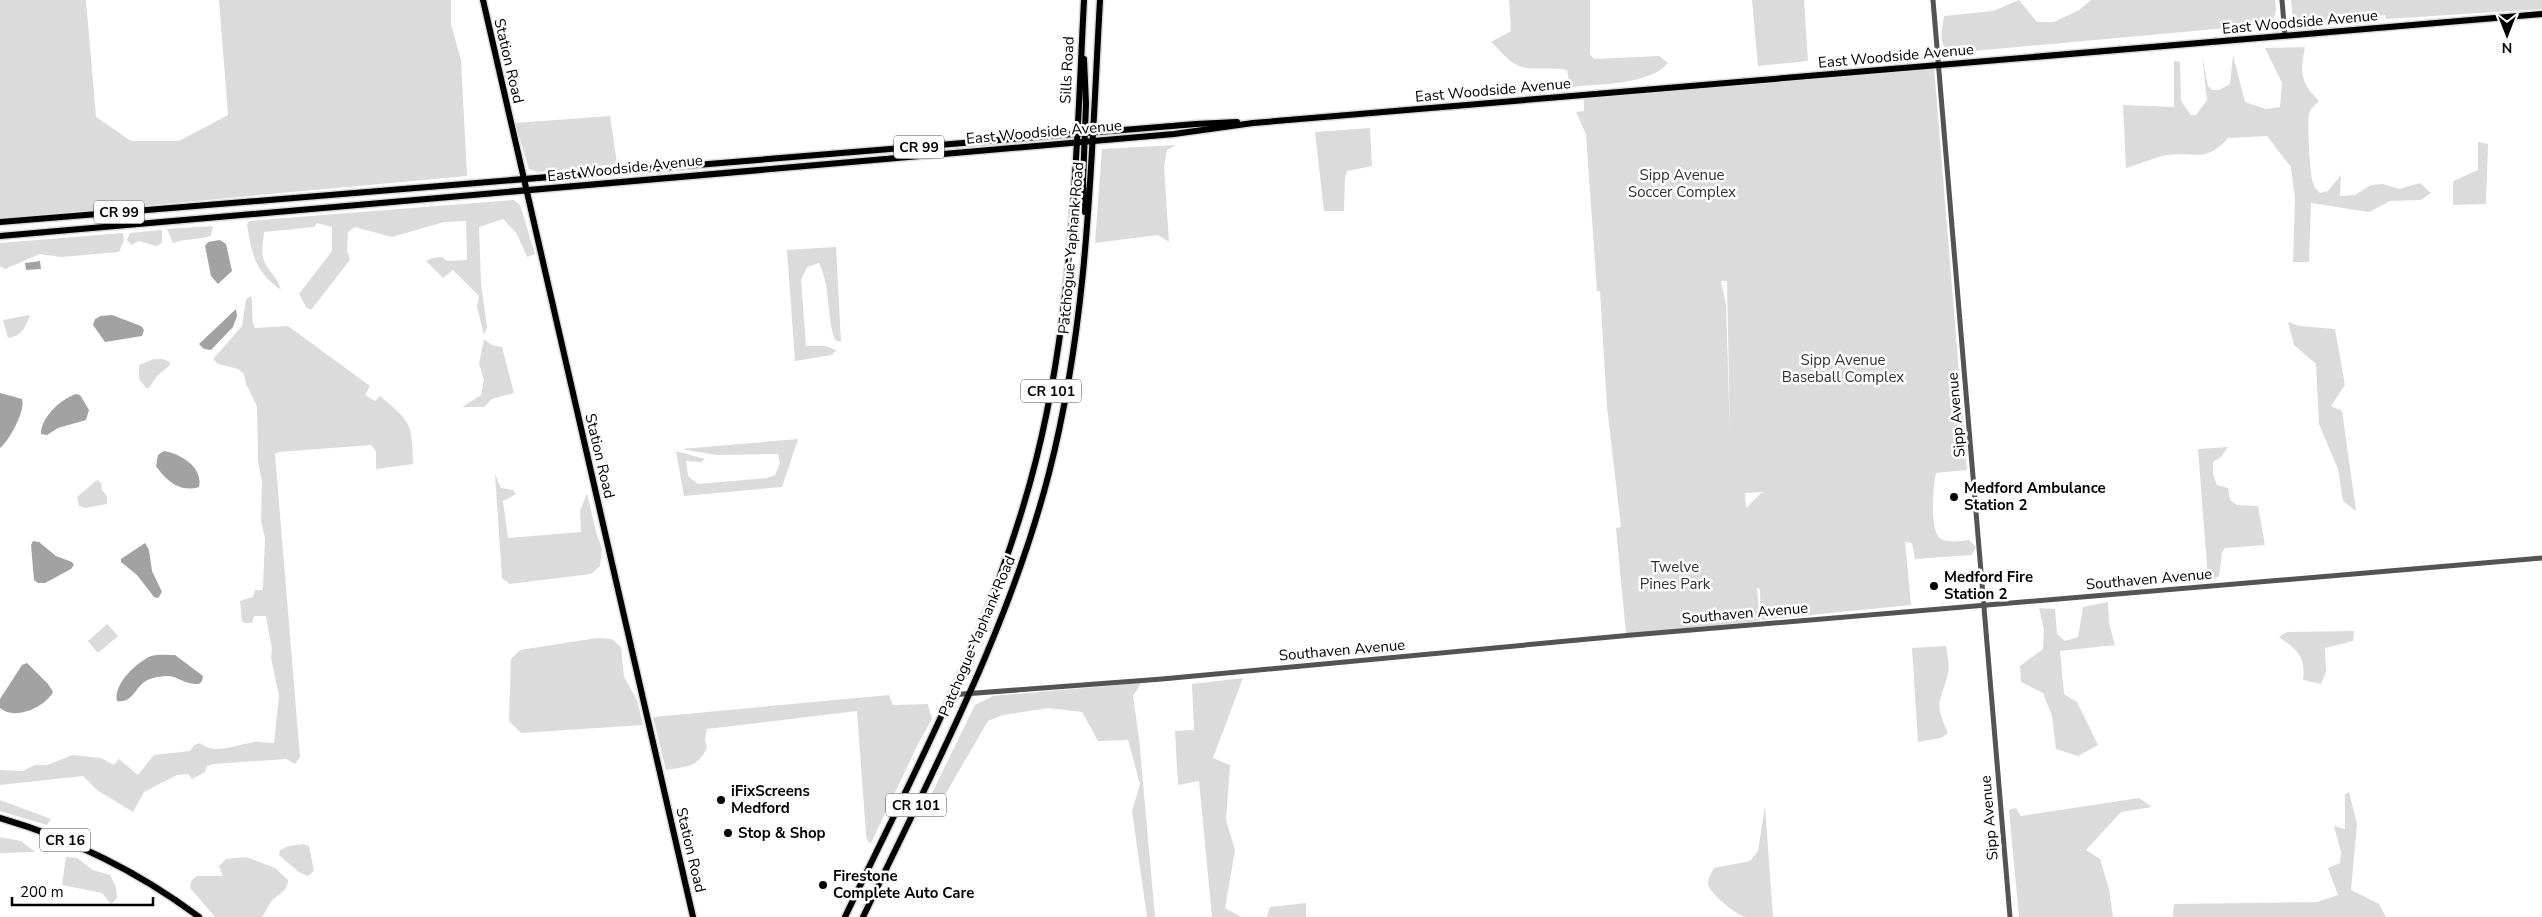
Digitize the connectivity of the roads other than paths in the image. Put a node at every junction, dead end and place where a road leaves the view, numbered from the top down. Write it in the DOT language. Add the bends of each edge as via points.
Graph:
graph roads {
  1 [pos="483,0"];
  2 [pos="1084,0"];
  3 [pos="1100,0"];
  4 [pos="1933,0"];
  5 [pos="2282,0"];
  6 [pos="2542,14"];
  7 [pos="2285,36"];
  8 [pos="1082,40"];
  9 [pos="1939,65"];
  10 [pos="1253,123"];
  11 [pos="1093,132"];
  12 [pos="1084,133"];
  13 [pos="1076,134"];
  14 [pos="1092,141"];
  15 [pos="1076,142"];
  16 [pos="1084,142"];
  17 [pos="522,178"];
  18 [pos="525,191"];
  19 [pos="1088,220"];
  20 [pos="0,222"];
  21 [pos="0,236"];
  22 [pos="2542,558"];
  23 [pos="1984,605"];
  24 [pos="969,693"];
  25 [pos="950,695"];
  26 [pos="0,818"];
  27 [pos="199,917"];
  28 [pos="693,917"];
  29 [pos="845,917"];
  30 [pos="863,917"];
  31 [pos="2010,917"];
  1 -- 17 [label="main road, Station Road"];
  2 -- 8 [label="main road, Sills Road / CR 101"];
  3 -- 11 [label="main road, Sills Road / CR 101"];
  4 -- 9 [label="street, Sipp Avenue"];
  5 -- 7 [label="street"];
  6 -- 7 [label="main road, East Woodside Avenue / CR 99"];
  7 -- 9 [label="main road, East Woodside Avenue / CR 99"];
  8 -- 12 [label="main road" via="1086,92"];
  8 -- 13 [label="main road, Sills Road / CR 101"];
  9 -- 10 [label="main road, East Woodside Avenue / CR 99"];
  9 -- 23 [label="street, Sipp Avenue"];
  10 -- 11 [label="main road, East Woodside Avenue / CR 99" via="1221,122"];
  10 -- 14 [label="main road, East Woodside Avenue / CR 99"];
  11 -- 12 [label="main road, East Woodside Avenue / CR 99"];
  11 -- 14 [label="main road, Sills Road / CR 101"];
  12 -- 13 [label="main road, East Woodside Avenue / CR 99"];
  12 -- 16 [label="main road"];
  13 -- 15 [label="main road, Sills Road / CR 101"];
  13 -- 17 [label="main road, East Woodside Avenue / CR 99"];
  14 -- 16 [label="main road, East Woodside Avenue / CR 99"];
  14 -- 19 [label="main road, Patchogue-Yaphank Road / CR 101"];
  15 -- 16 [label="main road, East Woodside Avenue / CR 99"];
  15 -- 18 [label="main road, East Woodside Avenue / CR 99"];
  15 -- 25 [label="main road, Patchogue-Yaphank Road / CR 101" via="1065,306 1043,433 1007,557 980,629"];
  16 -- 19 [label="main road" via="1084,193"];
  17 -- 18 [label="main road, Station Road"];
  17 -- 20 [label="main road, East Woodside Avenue / CR 99"];
  18 -- 21 [label="main road, East Woodside Avenue / CR 99"];
  18 -- 28 [label="main road, Station Road"];
  19 -- 24 [label="main road, Patchogue-Yaphank Road / CR 101" via="1075,347 1051,465 1016,580"];
  22 -- 23 [label="street, Southaven Avenue"];
  23 -- 24 [label="street, Southaven Avenue" via="1162,679"];
  23 -- 31 [label="street, Sipp Avenue"];
  24 -- 25 [label="street, Southaven Avenue"];
  24 -- 30 [label="main road, Patchogue-Yaphank Road / CR 101"];
  25 -- 29 [label="main road, Patchogue-Yaphank Road / CR 101"];
  26 -- 27 [label="main road, CR 16" via="95,854"];
}
